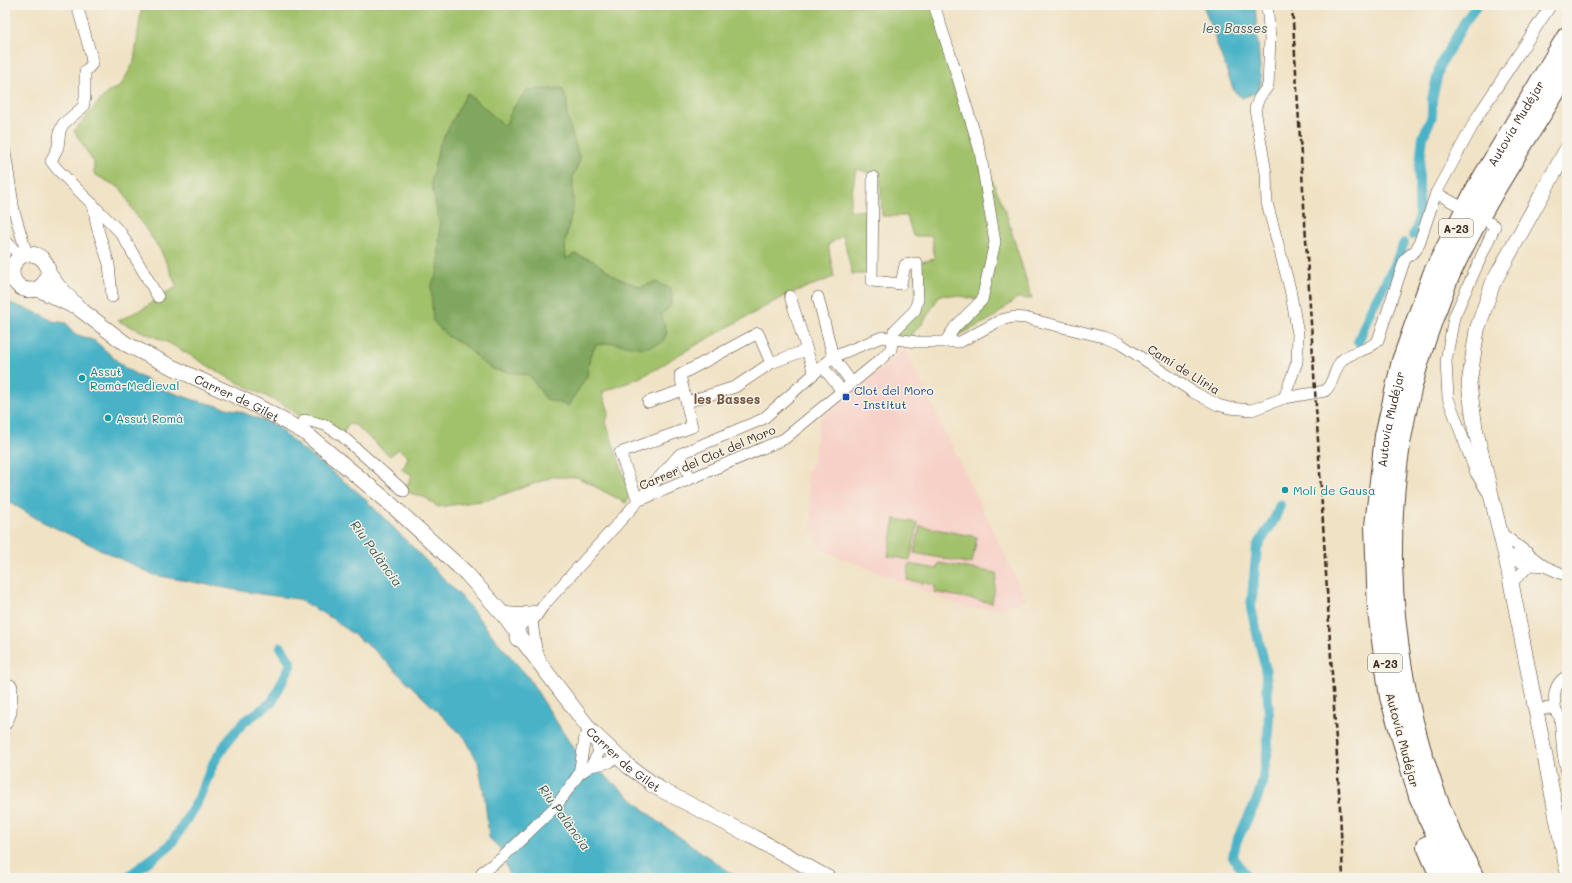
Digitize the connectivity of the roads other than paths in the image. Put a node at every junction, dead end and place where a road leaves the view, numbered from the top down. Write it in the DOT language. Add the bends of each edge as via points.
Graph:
graph roads {
  1 [pos="77,5"];
  2 [pos="934,5"];
  3 [pos="1268,5"];
  4 [pos="1551,5"];
  5 [pos="1567,37"];
  6 [pos="1567,72"];
  7 [pos="1567,149"];
  8 [pos="5,152"];
  9 [pos="873,177"];
  10 [pos="1436,193"];
  11 [pos="93,204"];
  12 [pos="1456,204"];
  13 [pos="1490,223"];
  14 [pos="5,240"];
  15 [pos="17,260"];
  16 [pos="49,274"];
  17 [pos="11,283"];
  18 [pos="38,289"];
  19 [pos="790,296"];
  20 [pos="112,297"];
  21 [pos="158,297"];
  22 [pos="818,297"];
  23 [pos="81,310"];
  24 [pos="894,339"];
  25 [pos="945,342"];
  26 [pos="806,350"];
  27 [pos="833,357"];
  28 [pos="771,363"];
  29 [pos="818,369"];
  30 [pos="852,383"];
  31 [pos="683,390"];
  32 [pos="842,391"];
  33 [pos="1284,398"];
  34 [pos="648,402"];
  35 [pos="687,402"];
  36 [pos="298,429"];
  37 [pos="1385,436"];
  38 [pos="680,454"];
  39 [pos="690,478"];
  40 [pos="404,491"];
  41 [pos="1490,497"];
  42 [pos="638,501"];
  43 [pos="1392,524"];
  44 [pos="1500,532"];
  45 [pos="1528,553"];
  46 [pos="1506,557"];
  47 [pos="1530,566"];
  48 [pos="1544,566"];
  49 [pos="1567,576"];
  50 [pos="1511,583"];
  51 [pos="496,612"];
  52 [pos="530,618"];
  53 [pos="517,633"];
  54 [pos="544,671"];
  55 [pos="1567,676"];
  56 [pos="546,686"];
  57 [pos="10,687"];
  58 [pos="560,692"];
  59 [pos="1536,709"];
  60 [pos="1556,712"];
  61 [pos="5,722"];
  62 [pos="585,737"];
  63 [pos="605,757"];
  64 [pos="581,758"];
  65 [pos="628,766"];
  66 [pos="1567,772"];
  67 [pos="579,774"];
  68 [pos="660,789"];
  69 [pos="1567,870"];
  70 [pos="484,878"];
  71 [pos="828,878"];
  72 [pos="1440,878"];
  73 [pos="1456,878"];
  74 [pos="1474,878"];
  75 [pos="1486,878"];
  1 -- 11 [label="street" via="92,55 92,64 86,72 86,98 82,107 63,124 58,148 51,161"];
  2 -- 25 [label="street" via="980,151 995,242 982,300"];
  3 -- 33 [label="street" via="1268,86 1255,109 1266,173 1267,203 1290,289 1298,334 1297,362"];
  4 -- 10 [label="street" via="1479,114"];
  5 -- 37 [label="highway, Autovía Mudéjar / A-23" via="1475,191 1433,274 1402,361"];
  6 -- 43 [label="highway, Autovía Mudéjar / A-23" via="1490,198 1450,274 1420,353 1408,404 1398,458"];
  7 -- 41 [label="main road" via="1493,283 1477,330 1468,384"];
  8 -- 15 [label="street" via="14,211"];
  9 -- 24 [label="street, Carrer del Clot del Moro" via="872,281 901,284 905,265 917,263 918,298 915,310 894,331"];
  10 -- 12 [label="street"];
  10 -- 33 [label="street, Camí de Llíria" via="1416,250 1405,259 1378,340 1373,346 1342,361 1325,391"];
  11 -- 20 [label="street" via="97,227 109,264"];
  11 -- 21 [label="street" via="121,233"];
  13 -- 41 [label="street" via="1495,226 1454,316 1446,361 1448,398 1476,473"];
  14 -- 15 [label="street"];
  15 -- 16 [label="main road" via="41,257"];
  15 -- 17 [label="main road"];
  16 -- 18 [label="main road" via="46,282"];
  16 -- 23 [label="main road, Carrer de Gilet"];
  17 -- 18 [label="main road" via="27,290"];
  18 -- 23 [label="main road, Carrer de Gilet"];
  19 -- 26 [label="street"];
  22 -- 27 [label="street"];
  23 -- 36 [label="main road, Carrer de Gilet" via="126,344 255,405"];
  24 -- 25 [label="street, Camí de Llíria"];
  24 -- 27 [label="street, Carrer del Clot del Moro" via="882,337"];
  24 -- 30 [label="street, Carrer del Clot del Moro" via="891,349"];
  25 -- 33 [label="street, Camí de Llíria" via="960,342 1001,320 1025,318 1119,342 1193,392 1218,405 1252,410"];
  26 -- 28 [label="street"];
  26 -- 29 [label="street"];
  27 -- 29 [label="street, Carrer del Clot del Moro"];
  27 -- 30 [label="street"];
  28 -- 31 [label="street" via="758,333 680,375"];
  28 -- 35 [label="street" via="735,387"];
  29 -- 32 [label="street"];
  29 -- 38 [label="street, Carrer del Clot del Moro" via="763,419"];
  30 -- 32 [label="street, Carrer del Clot del Moro"];
  31 -- 34 [label="street"];
  31 -- 35 [label="street"];
  32 -- 39 [label="street, Carrer del Clot del Moro" via="784,439"];
  35 -- 42 [label="street" via="692,427 620,453"];
  36 -- 40 [label="street" via="305,420 325,425 342,436"];
  36 -- 51 [label="main road, Carrer de Gilet" via="385,499"];
  37 -- 72 [label="highway" via="1372,485 1369,525 1369,613 1381,700 1408,799"];
  37 -- 73 [label="highway, Autovía Mudéjar / A-23" via="1375,526 1378,612 1390,697 1419,796"];
  38 -- 39 [label="street"];
  38 -- 42 [label="street, Carrer del Clot del Moro"];
  39 -- 42 [label="street, Carrer del Clot del Moro"];
  41 -- 44 [label="main road"];
  42 -- 52 [label="street, Carrer del Clot del Moro"];
  43 -- 74 [label="highway, Autovía Mudéjar / A-23" via="1394,618 1411,714 1424,763 1442,812"];
  43 -- 75 [label="highway" via="1402,619 1417,709 1448,802"];
  44 -- 45 [label="street"];
  44 -- 46 [label="main road"];
  45 -- 46 [label="street"];
  45 -- 48 [label="street"];
  46 -- 47 [label="street"];
  46 -- 50 [label="main road"];
  47 -- 48 [label="street"];
  47 -- 50 [label="street"];
  48 -- 49 [label="street"];
  50 -- 59 [label="main road"];
  51 -- 52 [label="street"];
  51 -- 53 [label="main road" via="507,628"];
  51 -- 56 [label="main road, Carrer de Gilet"];
  52 -- 53 [label="main road"];
  52 -- 54 [label="street" via="536,649"];
  53 -- 54 [label="main road, Carrer de Gilet"];
  53 -- 56 [label="main road" via="518,642 540,671"];
  54 -- 58 [label="main road, Carrer de Gilet"];
  55 -- 60 [label="street" via="1557,684 1554,700"];
  56 -- 62 [label="main road, Carrer de Gilet"];
  57 -- 61 [label="main road" via="9,712"];
  58 -- 63 [label="street" via="567,708"];
  58 -- 65 [label="main road, Carrer de Gilet" via="591,731"];
  59 -- 60 [label="street" via="1553,708"];
  59 -- 69 [label="main road"];
  60 -- 66 [label="street" via="1560,717"];
  62 -- 63 [label="main road, Carrer de Gilet"];
  62 -- 64 [label="street"];
  63 -- 64 [label="street" via="590,754"];
  63 -- 65 [label="street" via="606,752 615,761"];
  63 -- 67 [label="street"];
  63 -- 68 [label="main road, Carrer de Gilet" via="621,771"];
  64 -- 67 [label="street"];
  65 -- 68 [label="main road, Carrer de Gilet"];
  67 -- 70 [label="street" via="557,805 502,858 482,872"];
  68 -- 71 [label="main road"];
}
